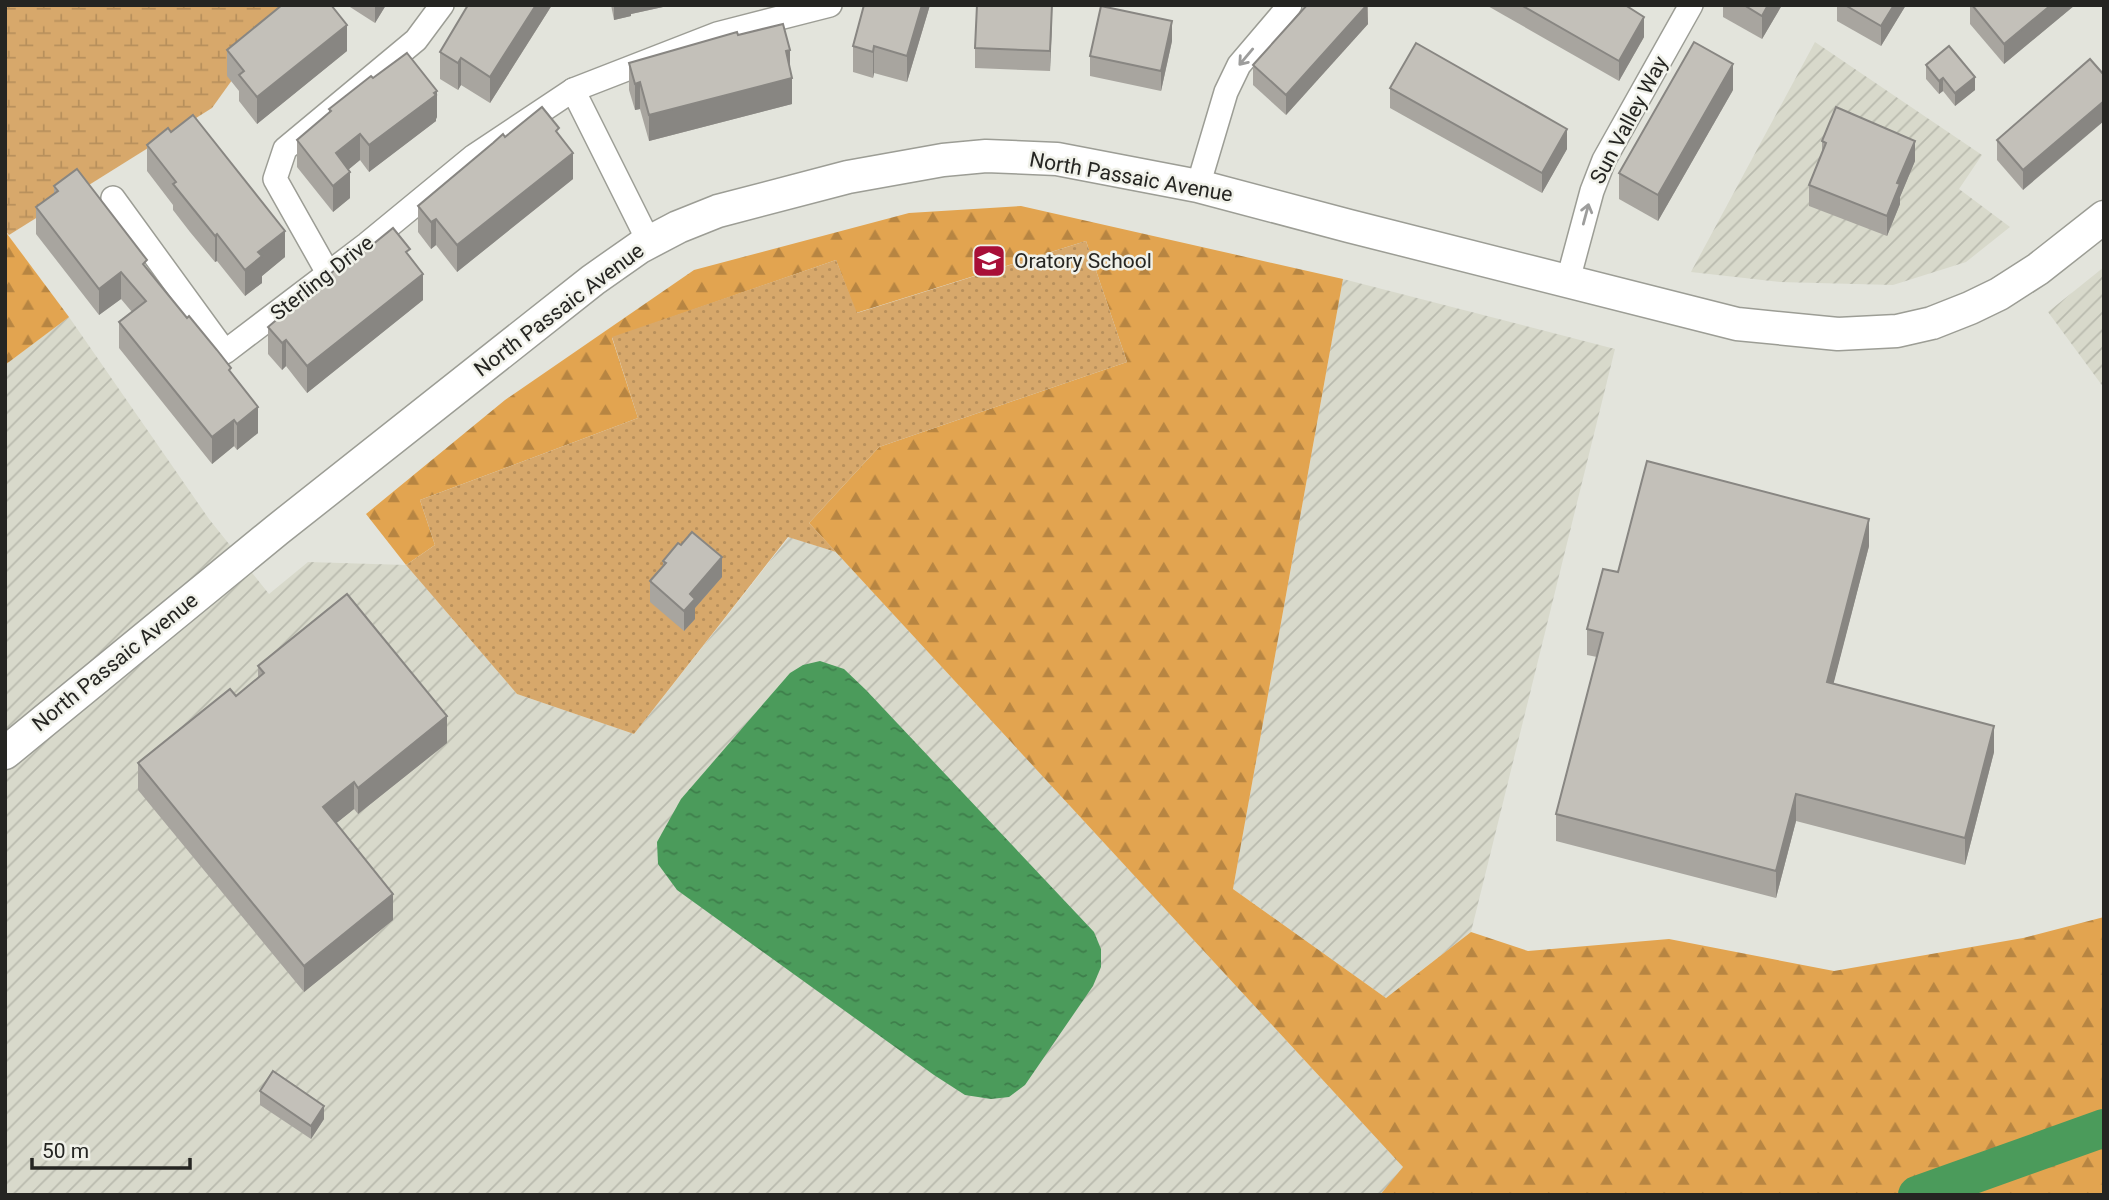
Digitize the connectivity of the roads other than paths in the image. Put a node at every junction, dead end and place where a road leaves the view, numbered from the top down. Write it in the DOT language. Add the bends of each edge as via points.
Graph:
graph roads {
  1 [pos="442,5"];
  2 [pos="830,5"];
  3 [pos="1290,5"];
  4 [pos="1691,5"];
  5 [pos="573,90"];
  6 [pos="1198,186"];
  7 [pos="113,198"];
  8 [pos="2104,217"];
  9 [pos="649,242"];
  10 [pos="328,273"];
  11 [pos="1568,280"];
  12 [pos="5,753"];
  1 -- 10 [label="street" via="416,40 285,149 275,179"];
  2 -- 5 [label="street, Sterling Drive" via="717,34"];
  3 -- 6 [label="street, one-way" via="1238,65"];
  11 -- 4 [label="street, Sun Valley Way, one-way" via="1604,160"];
  5 -- 9 [label="street"];
  5 -- 10 [label="street, Sterling Drive" via="474,156"];
  6 -- 9 [label="main road, North Passaic Avenue" via="1057,159 986,156 943,160 848,177 718,211"];
  6 -- 11 [label="main road, North Passaic Avenue"];
  7 -- 10 [label="street, Sterling Drive" via="225,352"];
  8 -- 11 [label="main road, North Passaic Avenue" via="1999,294 1932,323 1897,331 1839,334 1737,324"];
  9 -- 12 [label="main road, North Passaic Avenue" via="593,280 286,523"];
}
